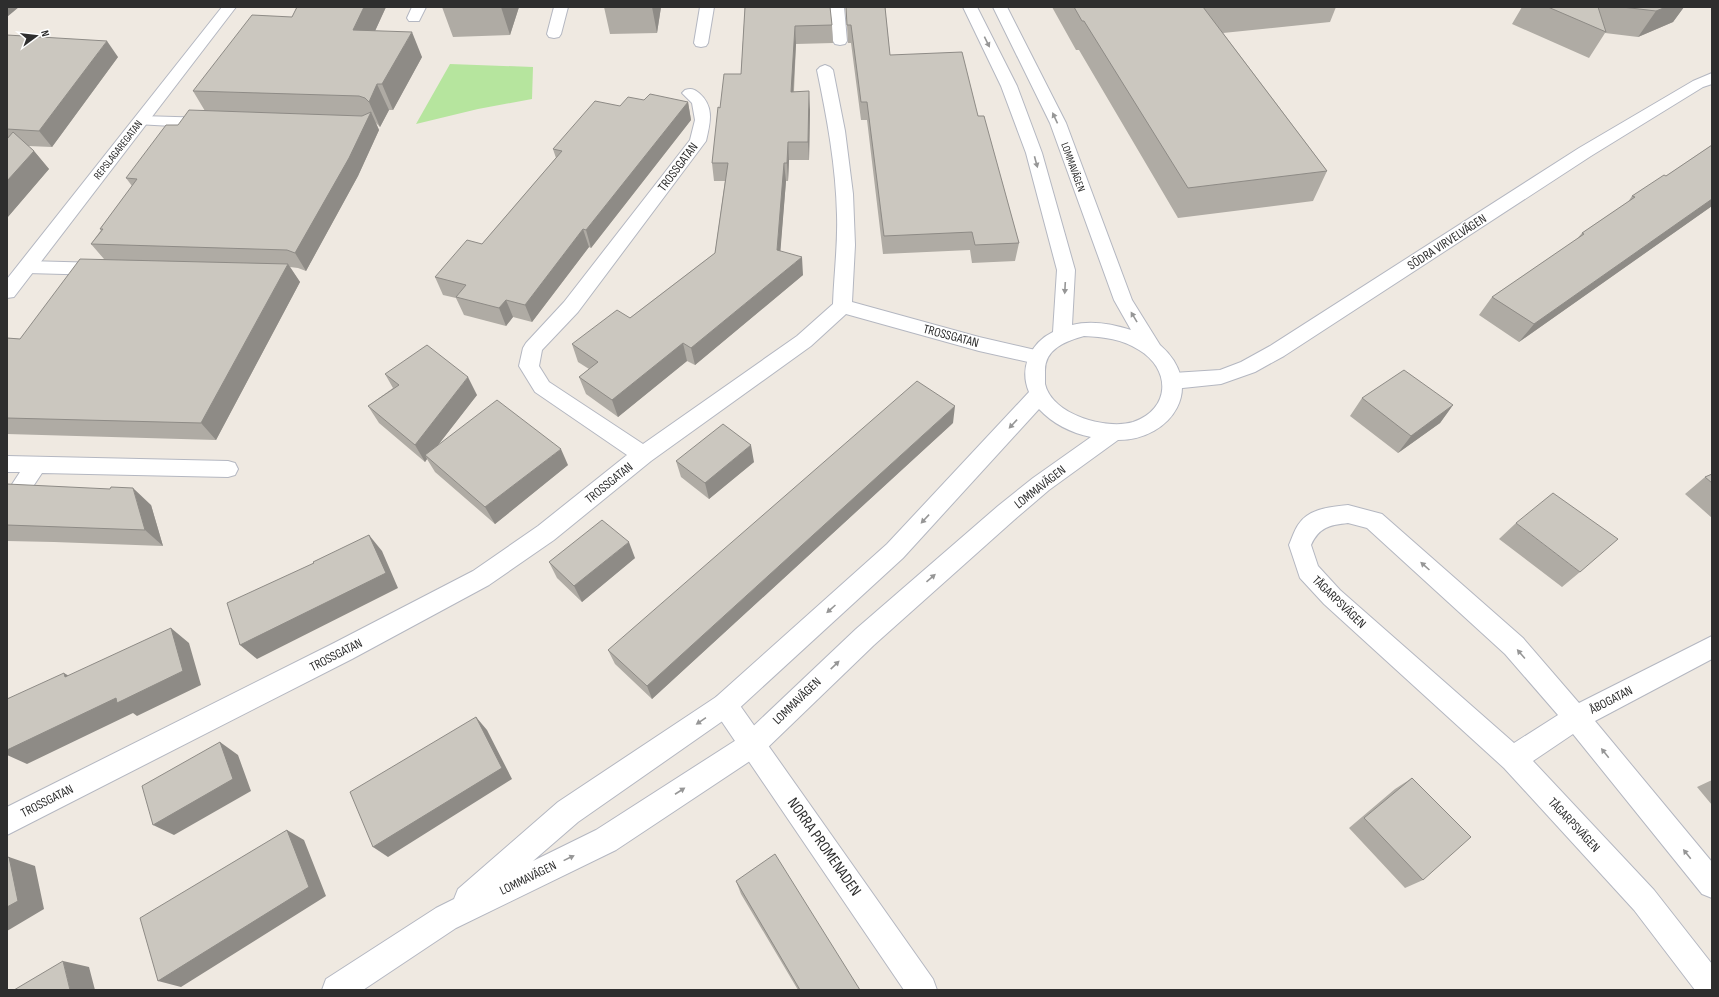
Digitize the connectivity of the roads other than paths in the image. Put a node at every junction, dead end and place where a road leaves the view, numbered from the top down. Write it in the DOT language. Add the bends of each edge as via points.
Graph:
graph roads {
  1 [pos="230,7"];
  2 [pos="561,7"];
  3 [pos="707,7"];
  4 [pos="837,7"];
  5 [pos="970,7"];
  6 [pos="1000,7"];
  7 [pos="554,34"];
  8 [pos="840,41"];
  9 [pos="700,43"];
  10 [pos="825,70"];
  11 [pos="1707,85"];
  12 [pos="690,93"];
  13 [pos="141,120"];
  14 [pos="220,123"];
  15 [pos="27,267"];
  16 [pos="114,270"];
  17 [pos="7,292"];
  18 [pos="842,306"];
  19 [pos="1062,335"];
  20 [pos="1154,350"];
  21 [pos="1037,357"];
  22 [pos="1173,381"];
  23 [pos="1040,395"];
  24 [pos="1112,433"];
  25 [pos="643,454"];
  26 [pos="7,464"];
  27 [pos="36,464"];
  28 [pos="228,469"];
  29 [pos="7,509"];
  30 [pos="1712,647"];
  31 [pos="725,705"];
  32 [pos="1576,718"];
  33 [pos="752,744"];
  34 [pos="1513,759"];
  35 [pos="7,822"];
  36 [pos="1712,884"];
  37 [pos="446,918"];
  38 [pos="1712,988"];
  39 [pos="337,990"];
  40 [pos="922,990"];
  1 -- 13 [label="street, REPSLAGAREGATAN"];
  2 -- 7 [label="lane"];
  3 -- 9 [label="lane"];
  4 -- 8 [label="lane"];
  5 -- 19 [label="street, one-way" via="1008,86 1034,153 1066,270"];
  20 -- 6 [label="street, LOMMAVÄGEN, one-way" via="1123,300 1058,123"];
  10 -- 18 [label="street" via="840,144 843,184 846,235"];
  11 -- 22 [label="street, SÖDRA VIRVELVÄGEN" via="1585,152 1277,351 1248,367 1221,377"];
  12 -- 25 [label="street, TROSSGATAN" via="700,102 703,120 698,141 571,307 533,348 529,366 542,387"];
  13 -- 14 [label="lane"];
  13 -- 15 [label="street, REPSLAGAREGATAN"];
  15 -- 16 [label="lane"];
  15 -- 17 [label="street, REPSLAGAREGATAN"];
  18 -- 21 [label="street, TROSSGATAN" via="979,344"];
  18 -- 25 [label="street, TROSSGATAN" via="804,341"];
  19 -- 20 [label="street, LOMMAVÄGEN" via="1084,329 1109,330 1133,338"];
  19 -- 21 [label="street, LOMMAVÄGEN" via="1047,344"];
  20 -- 22 [label="street, LOMMAVÄGEN" via="1166,365"];
  21 -- 23 [label="street, LOMMAVÄGEN" via="1034,376"];
  22 -- 24 [label="street, LOMMAVÄGEN" via="1171,401 1160,418 1139,429"];
  23 -- 24 [label="street, LOMMAVÄGEN" via="1052,410 1069,422 1090,430"];
  23 -- 31 [label="street, LOMMAVÄGEN, one-way" via="895,551"];
  33 -- 24 [label="street, LOMMAVÄGEN, one-way" via="865,636 1006,513 1041,484"];
  25 -- 35 [label="street, TROSSGATAN" via="546,533 481,578 336,655"];
  26 -- 27 [label="lane"];
  27 -- 28 [label="lane"];
  27 -- 29 [label="lane"];
  30 -- 32 [label="street, ÅBOGATAN"];
  31 -- 33 [label="street, NORRA PROMENADEN"];
  31 -- 37 [label="street, LOMMAVÄGEN, one-way" via="568,812"];
  32 -- 34 [label="street, ÅBOGATAN"];
  32 -- 34 [label="street, TÅGARPSVÄGEN, one-way" via="1514,646 1374,521 1348,514 1324,517 1307,530 1300,545 1308,571 1332,597"];
  36 -- 32 [label="street, TÅGARPSVÄGEN, one-way"];
  37 -- 33 [label="street, LOMMAVÄGEN, one-way" via="606,840"];
  33 -- 40 [label="street, NORRA PROMENADEN"];
  34 -- 38 [label="street, TÅGARPSVÄGEN" via="1644,900"];
  37 -- 39 [label="street, LOMMAVÄGEN"];
}
